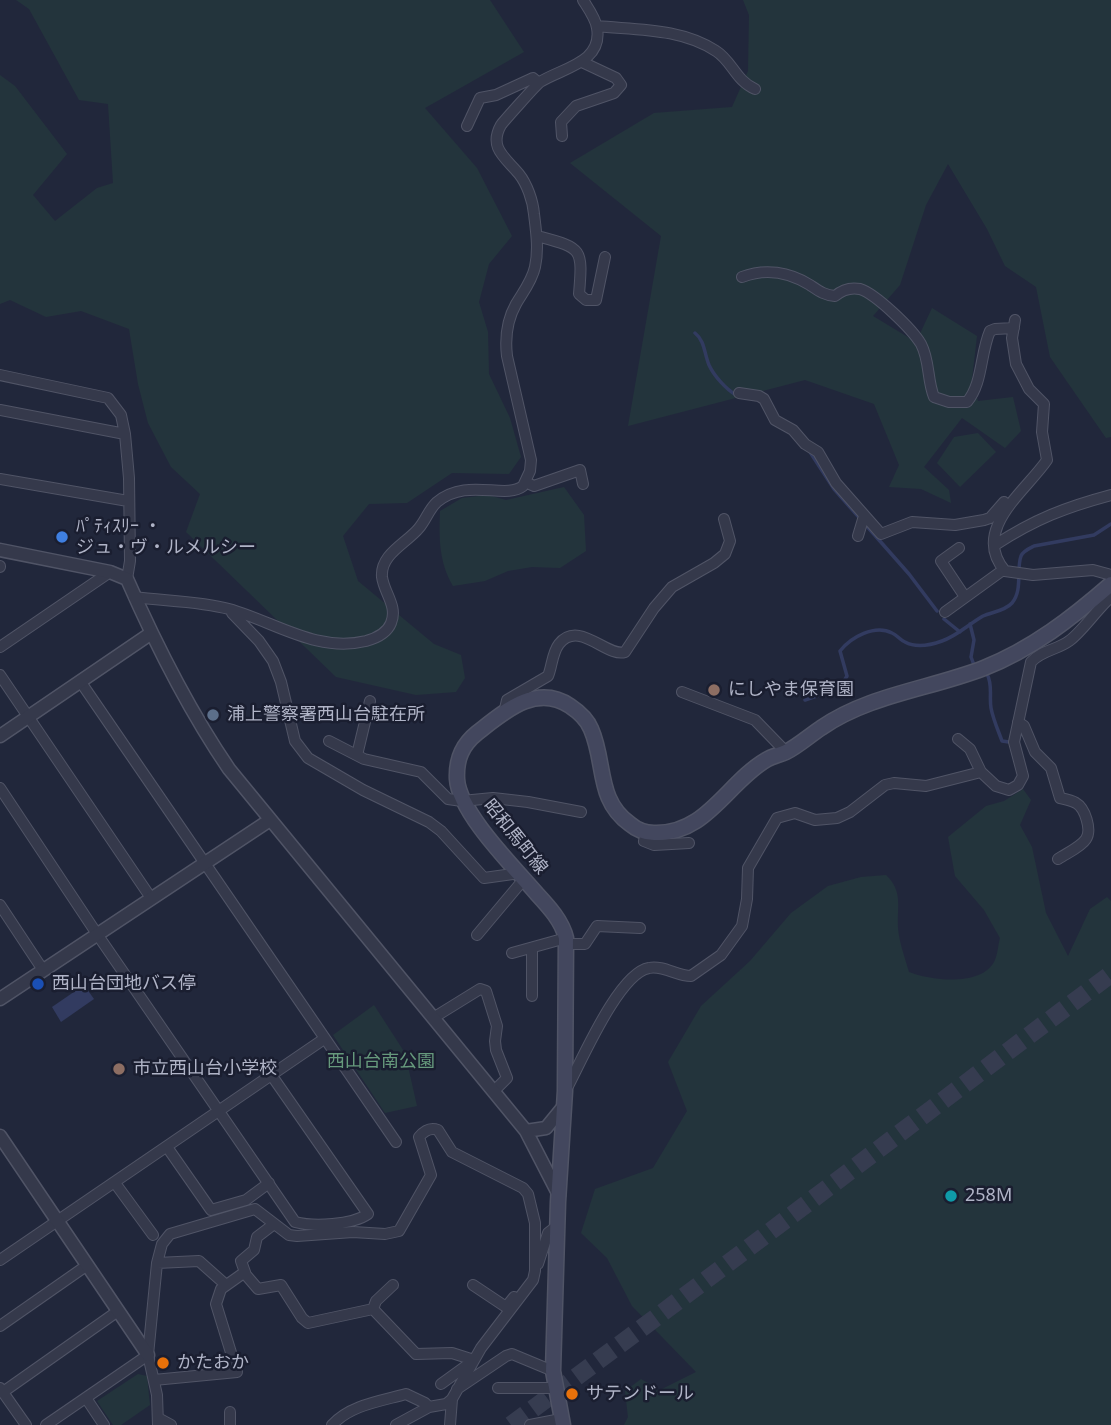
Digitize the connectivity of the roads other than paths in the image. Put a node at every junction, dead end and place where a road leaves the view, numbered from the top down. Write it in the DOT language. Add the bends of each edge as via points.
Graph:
graph roads {
  1 [pos="583,0"];
  2 [pos="597,26"];
  3 [pos="582,62"];
  4 [pos="539,83"];
  5 [pos="755,89"];
  6 [pos="467,126"];
  7 [pos="562,136"];
  8 [pos="537,236"];
  9 [pos="605,257"];
  10 [pos="742,277"];
  11 [pos="0,375"];
  12 [pos="739,393"];
  13 [pos="0,410"];
  14 [pos="125,434"];
  15 [pos="0,479"];
  16 [pos="525,482"];
  17 [pos="583,484"];
  18 [pos="1019,491"];
  19 [pos="1111,495"];
  20 [pos="128,501"];
  21 [pos="864,516"];
  22 [pos="724,519"];
  23 [pos="859,532"];
  24 [pos="995,545"];
  25 [pos="959,548"];
  26 [pos="0,550"];
  27 [pos="1003,569"];
  28 [pos="110,572"];
  29 [pos="1111,575"];
  30 [pos="127,579"];
  31 [pos="1111,584"];
  32 [pos="134,597"];
  33 [pos="965,597"];
  34 [pos="1111,597"];
  35 [pos="228,609"];
  36 [pos="945,612"];
  37 [pos="150,634"];
  38 [pos="0,647"];
  39 [pos="0,675"];
  40 [pos="80,681"];
  41 [pos="682,692"];
  42 [pos="370,701"];
  43 [pos="504,713"];
  44 [pos="28,716"];
  45 [pos="1017,722"];
  46 [pos="0,736"];
  47 [pos="958,739"];
  48 [pos="329,741"];
  49 [pos="786,752"];
  50 [pos="357,755"];
  51 [pos="981,772"];
  52 [pos="0,788"];
  53 [pos="463,801"];
  54 [pos="581,812"];
  55 [pos="270,820"];
  56 [pos="646,832"];
  57 [pos="689,844"];
  58 [pos="1058,859"];
  59 [pos="206,861"];
  60 [pos="522,876"];
  61 [pos="151,898"];
  62 [pos="0,905"];
  63 [pos="640,928"];
  64 [pos="97,934"];
  65 [pos="477,935"];
  66 [pos="566,941"];
  67 [pos="532,947"];
  68 [pos="512,953"];
  69 [pos="43,970"];
  70 [pos="532,996"];
  71 [pos="0,999"];
  72 [pos="433,1018"];
  73 [pos="324,1039"];
  74 [pos="272,1076"];
  75 [pos="494,1091"];
  76 [pos="565,1099"];
  77 [pos="220,1111"];
  78 [pos="527,1131"];
  79 [pos="0,1136"];
  80 [pos="396,1142"];
  81 [pos="167,1147"];
  82 [pos="115,1183"];
  83 [pos="269,1183"];
  84 [pos="559,1195"];
  85 [pos="58,1222"];
  86 [pos="274,1224"];
  87 [pos="557,1226"];
  88 [pos="153,1235"];
  89 [pos="1,1258"];
  90 [pos="157,1263"];
  91 [pos="86,1266"];
  92 [pos="536,1271"];
  93 [pos="245,1272"];
  94 [pos="226,1285"];
  95 [pos="393,1285"];
  96 [pos="473,1285"];
  97 [pos="522,1296"];
  98 [pos="373,1309"];
  99 [pos="118,1311"];
  100 [pos="0,1325"];
  101 [pos="148,1355"];
  102 [pos="474,1360"];
  103 [pos="553,1371"];
  104 [pos="154,1380"];
  105 [pos="441,1384"];
  106 [pos="498,1388"];
  107 [pos="555,1388"];
  108 [pos="1,1390"];
  109 [pos="454,1394"];
  110 [pos="86,1398"];
  111 [pos="429,1407"];
  112 [pos="230,1412"];
  113 [pos="158,1421"];
  114 [pos="562,1422"];
  115 [pos="26,1425"];
  116 [pos="46,1425"];
  117 [pos="104,1425"];
  118 [pos="171,1425"];
  119 [pos="230,1425"];
  120 [pos="332,1425"];
  121 [pos="396,1425"];
  122 [pos="450,1425"];
  123 [pos="530,1425"];
  1 -- 2 [label="street"];
  2 -- 3 [label="street" via="595,47"];
  2 -- 5 [label="street" via="681,35 717,52 744,85"];
  3 -- 4 [label="street"];
  3 -- 7 [label="street" via="621,85 614,93 576,107 561,122"];
  4 -- 6 [label="street" via="533,78 480,98"];
  4 -- 8 [label="street" via="502,123 496,140 497,150 528,191"];
  8 -- 9 [label="street" via="577,250 579,294 586,300 596,300"];
  8 -- 16 [label="street" via="536,266 511,315 506,342 531,460"];
  10 -- 18 [label="street" via="770,270 802,280 825,296 858,289 871,295 920,343 934,397 949,402 967,402 975,391 990,331 1015,324 1016,364 1044,404 1047,460"];
  11 -- 14 [label="street" via="108,398 121,415"];
  12 -- 21 [label="street" via="764,399 775,420 818,452"];
  13 -- 14 [label="street"];
  14 -- 20 [label="street"];
  15 -- 20 [label="street"];
  16 -- 17 [label="street" via="534,486 580,470"];
  16 -- 35 [label="street" via="514,491 466,489 436,503 384,566 382,575 393,613 384,633 373,639 345,645 297,636"];
  18 -- 21 [label="street" via="990,518 975,522 912,522 881,534"];
  18 -- 24 [label="street" via="1004,510"];
  19 -- 24 [label="street" via="1069,506"];
  20 -- 30 [label="street"];
  21 -- 23 [label="street"];
  22 -- 43 [label="street" via="730,541 725,554 671,587 625,652 617,653 578,636 566,639 558,645 548,676 507,700"];
  24 -- 27 [label="street"];
  25 -- 33 [label="street" via="941,561"];
  26 -- 28 [label="street"];
  27 -- 29 [label="street" via="1059,574 1093,570"];
  27 -- 33 [label="street"];
  28 -- 30 [label="street"];
  28 -- 38 [label="street"];
  30 -- 32 [label="street"];
  31 -- 49 [label="main road" via="1047,636 1015,655 858,708"];
  32 -- 35 [label="street"];
  32 -- 37 [label="street"];
  33 -- 36 [label="street"];
  34 -- 45 [label="street" via="1071,640 1031,662"];
  35 -- 60 [label="street" via="273,661 295,741 308,758 429,821 484,878"];
  37 -- 40 [label="street"];
  37 -- 55 [label="street" via="212,744"];
  39 -- 44 [label="street"];
  40 -- 44 [label="street"];
  40 -- 59 [label="street"];
  41 -- 49 [label="street" via="755,720"];
  42 -- 50 [label="street"];
  43 -- 53 [label="main road, 昭和馬町線" via="472,737 461,752 457,780"];
  43 -- 56 [label="main road, 昭和馬町線" via="522,702 548,696 579,712 593,732 610,804 624,820"];
  44 -- 46 [label="street"];
  44 -- 61 [label="street"];
  45 -- 51 [label="street" via="1014,741 1023,776 1018,785 1009,790 996,786"];
  45 -- 58 [label="street" via="1051,768 1060,797 1076,803 1086,818 1089,834 1085,841"];
  47 -- 51 [label="street" via="970,749"];
  48 -- 50 [label="street"];
  49 -- 56 [label="main road" via="765,760 709,812 687,826"];
  50 -- 53 [label="street" via="421,772 448,799"];
  51 -- 76 [label="street" via="926,786 885,785 850,813 836,818 814,820 795,813 777,818 748,868 742,926 721,956 691,976 652,967 634,975 610,1006"];
  52 -- 64 [label="street"];
  53 -- 54 [label="street" via="493,798"];
  53 -- 60 [label="main road, 昭和馬町線"];
  55 -- 59 [label="street"];
  55 -- 72 [label="street"];
  56 -- 57 [label="street" via="644,841 654,845"];
  59 -- 61 [label="street"];
  59 -- 73 [label="street"];
  60 -- 65 [label="street"];
  60 -- 66 [label="main road, 昭和馬町線" via="561,924"];
  61 -- 64 [label="street"];
  62 -- 69 [label="street"];
  63 -- 66 [label="street" via="597,926 585,944"];
  64 -- 69 [label="street"];
  64 -- 77 [label="street"];
  66 -- 67 [label="street"];
  66 -- 76 [label="main road"];
  67 -- 68 [label="street"];
  67 -- 70 [label="street"];
  69 -- 71 [label="street"];
  72 -- 75 [label="street"];
  72 -- 75 [label="street" via="480,989 486,991 497,1026 496,1051 507,1079"];
  73 -- 74 [label="street"];
  73 -- 80 [label="street"];
  74 -- 77 [label="street"];
  74 -- 83 [label="street" via="368,1214 358,1221 295,1222"];
  75 -- 78 [label="street"];
  76 -- 78 [label="street" via="546,1128"];
  76 -- 84 [label="main road"];
  77 -- 81 [label="street"];
  77 -- 83 [label="street"];
  78 -- 84 [label="street"];
  79 -- 85 [label="street"];
  81 -- 82 [label="street"];
  81 -- 83 [label="street" via="211,1210 246,1200"];
  82 -- 85 [label="street"];
  82 -- 88 [label="street"];
  84 -- 87 [label="main road"];
  85 -- 89 [label="street"];
  85 -- 91 [label="street"];
  86 -- 90 [label="street" via="255,1209 179,1230 162,1244"];
  86 -- 92 [label="street" via="297,1236 399,1231 431,1175 419,1137 435,1129 452,1152 516,1183 528,1194 535,1223"];
  86 -- 93 [label="street" via="257,1237 254,1250 241,1261"];
  87 -- 92 [label="street" via="548,1233"];
  87 -- 103 [label="main road"];
  90 -- 94 [label="street" via="198,1261"];
  90 -- 101 [label="street"];
  91 -- 99 [label="street"];
  91 -- 100 [label="street"];
  92 -- 97 [label="street"];
  93 -- 94 [label="street"];
  93 -- 98 [label="street" via="258,1289 281,1285 308,1323"];
  94 -- 104 [label="street" via="216,1304 237,1372"];
  95 -- 98 [label="street"];
  96 -- 97 [label="street" via="506,1307 516,1293"];
  97 -- 102 [label="street"];
  98 -- 102 [label="street" via="412,1352 452,1353"];
  99 -- 101 [label="street"];
  99 -- 108 [label="street"];
  101 -- 104 [label="street"];
  101 -- 110 [label="street"];
  102 -- 105 [label="street"];
  102 -- 109 [label="street"];
  103 -- 107 [label="main road"];
  103 -- 109 [label="street" via="512,1354"];
  104 -- 113 [label="street"];
  106 -- 107 [label="street"];
  107 -- 114 [label="main road"];
  108 -- 115 [label="street"];
  109 -- 111 [label="street" via="446,1404"];
  109 -- 122 [label="street"];
  110 -- 116 [label="street"];
  110 -- 117 [label="street"];
  111 -- 120 [label="street" via="406,1394 350,1411"];
  111 -- 121 [label="street"];
  112 -- 119 [label="street"];
  113 -- 118 [label="street"];
  114 -- 123 [label="street"];
}
